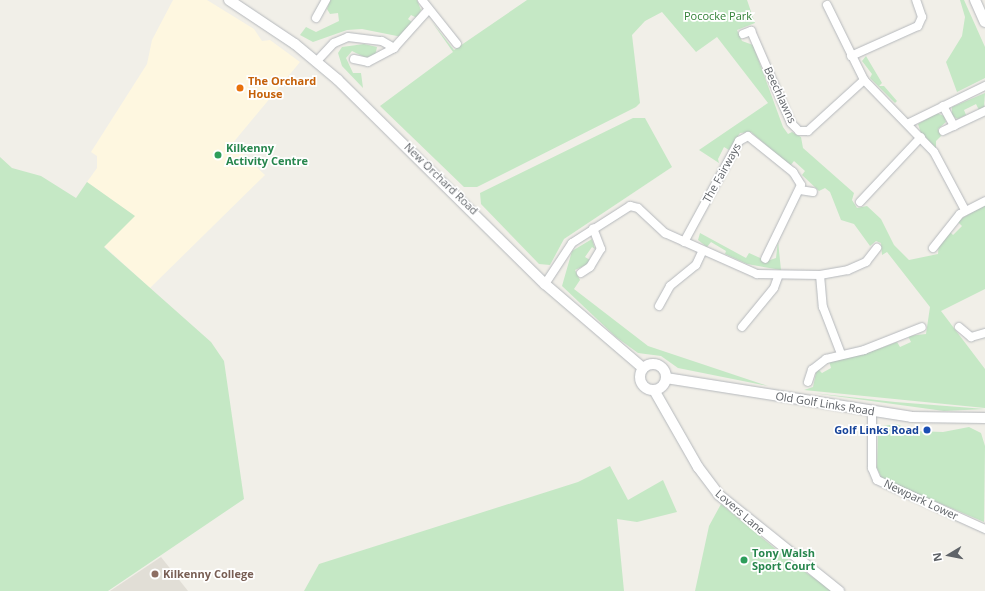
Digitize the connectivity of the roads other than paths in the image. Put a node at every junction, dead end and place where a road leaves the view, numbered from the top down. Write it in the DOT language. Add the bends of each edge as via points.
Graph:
graph roads {
  1 [pos="230,0"];
  2 [pos="326,0"];
  3 [pos="422,0"];
  4 [pos="916,0"];
  5 [pos="975,0"];
  6 [pos="827,5"];
  7 [pos="429,9"];
  8 [pos="316,18"];
  9 [pos="985,22"];
  10 [pos="743,34"];
  11 [pos="456,44"];
  12 [pos="394,48"];
  13 [pos="851,56"];
  14 [pos="354,59"];
  15 [pos="316,62"];
  16 [pos="864,80"];
  17 [pos="985,86"];
  18 [pos="943,106"];
  19 [pos="985,111"];
  20 [pos="909,123"];
  21 [pos="954,126"];
  22 [pos="943,131"];
  23 [pos="921,137"];
  24 [pos="800,190"];
  25 [pos="813,192"];
  26 [pos="985,201"];
  27 [pos="860,202"];
  28 [pos="965,210"];
  29 [pos="593,228"];
  30 [pos="684,242"];
  31 [pos="877,248"];
  32 [pos="932,248"];
  33 [pos="702,252"];
  34 [pos="765,259"];
  35 [pos="581,273"];
  36 [pos="820,275"];
  37 [pos="778,276"];
  38 [pos="546,284"];
  39 [pos="659,306"];
  40 [pos="922,327"];
  41 [pos="959,327"];
  42 [pos="742,328"];
  43 [pos="985,333"];
  44 [pos="841,354"];
  45 [pos="643,368"];
  46 [pos="666,378"];
  47 [pos="808,382"];
  48 [pos="654,390"];
  49 [pos="872,412"];
  50 [pos="985,418"];
  51 [pos="985,529"];
  52 [pos="839,591"];
  1 -- 15 [label="street, New Orchard Road"];
  2 -- 8 [label="street"];
  3 -- 7 [label="street"];
  4 -- 13 [label="street" via="922,17 918,26"];
  5 -- 9 [label="street"];
  6 -- 13 [label="street"];
  7 -- 11 [label="street"];
  7 -- 12 [label="street"];
  10 -- 16 [label="street, Beechlawns" via="751,31 791,123 799,131 808,131"];
  12 -- 14 [label="street" via="368,62"];
  12 -- 15 [label="street" via="382,40 348,37 334,43"];
  13 -- 16 [label="street"];
  15 -- 38 [label="street, New Orchard Road" via="424,162"];
  16 -- 20 [label="street"];
  17 -- 18 [label="street"];
  18 -- 20 [label="street"];
  18 -- 21 [label="street"];
  19 -- 21 [label="street"];
  20 -- 23 [label="street"];
  21 -- 22 [label="street"];
  23 -- 27 [label="street"];
  23 -- 28 [label="street" via="940,160"];
  24 -- 25 [label="street"];
  24 -- 30 [label="street, The Fairways" via="800,180 793,172 752,138 742,137"];
  24 -- 34 [label="street"];
  26 -- 28 [label="street"];
  28 -- 32 [label="street" via="937,239"];
  29 -- 30 [label="street" via="634,206 665,234"];
  29 -- 35 [label="street" via="601,249 590,267"];
  29 -- 38 [label="street" via="568,248"];
  30 -- 33 [label="street"];
  31 -- 36 [label="street" via="866,262 855,268"];
  33 -- 37 [label="street" via="744,270"];
  33 -- 39 [label="street" via="696,265 670,286"];
  36 -- 37 [label="street"];
  36 -- 44 [label="street" via="823,307"];
  37 -- 42 [label="street" via="774,288"];
  38 -- 45 [label="street, New Orchard Road"];
  40 -- 44 [label="street" via="864,350"];
  41 -- 43 [label="street" via="971,337"];
  44 -- 47 [label="street" via="815,366"];
  45 -- 46 [label="street" via="658,364"];
  45 -- 48 [label="street" via="641,382"];
  46 -- 48 [label="street" via="663,384"];
  46 -- 49 [label="street, Old Golf Links Road"];
  48 -- 52 [label="street, Lovers Lane" via="712,487"];
  49 -- 50 [label="street, Old Golf Links Road" via="941,419"];
  49 -- 51 [label="street, Newpark Lower" via="872,468 877,480"];
}
